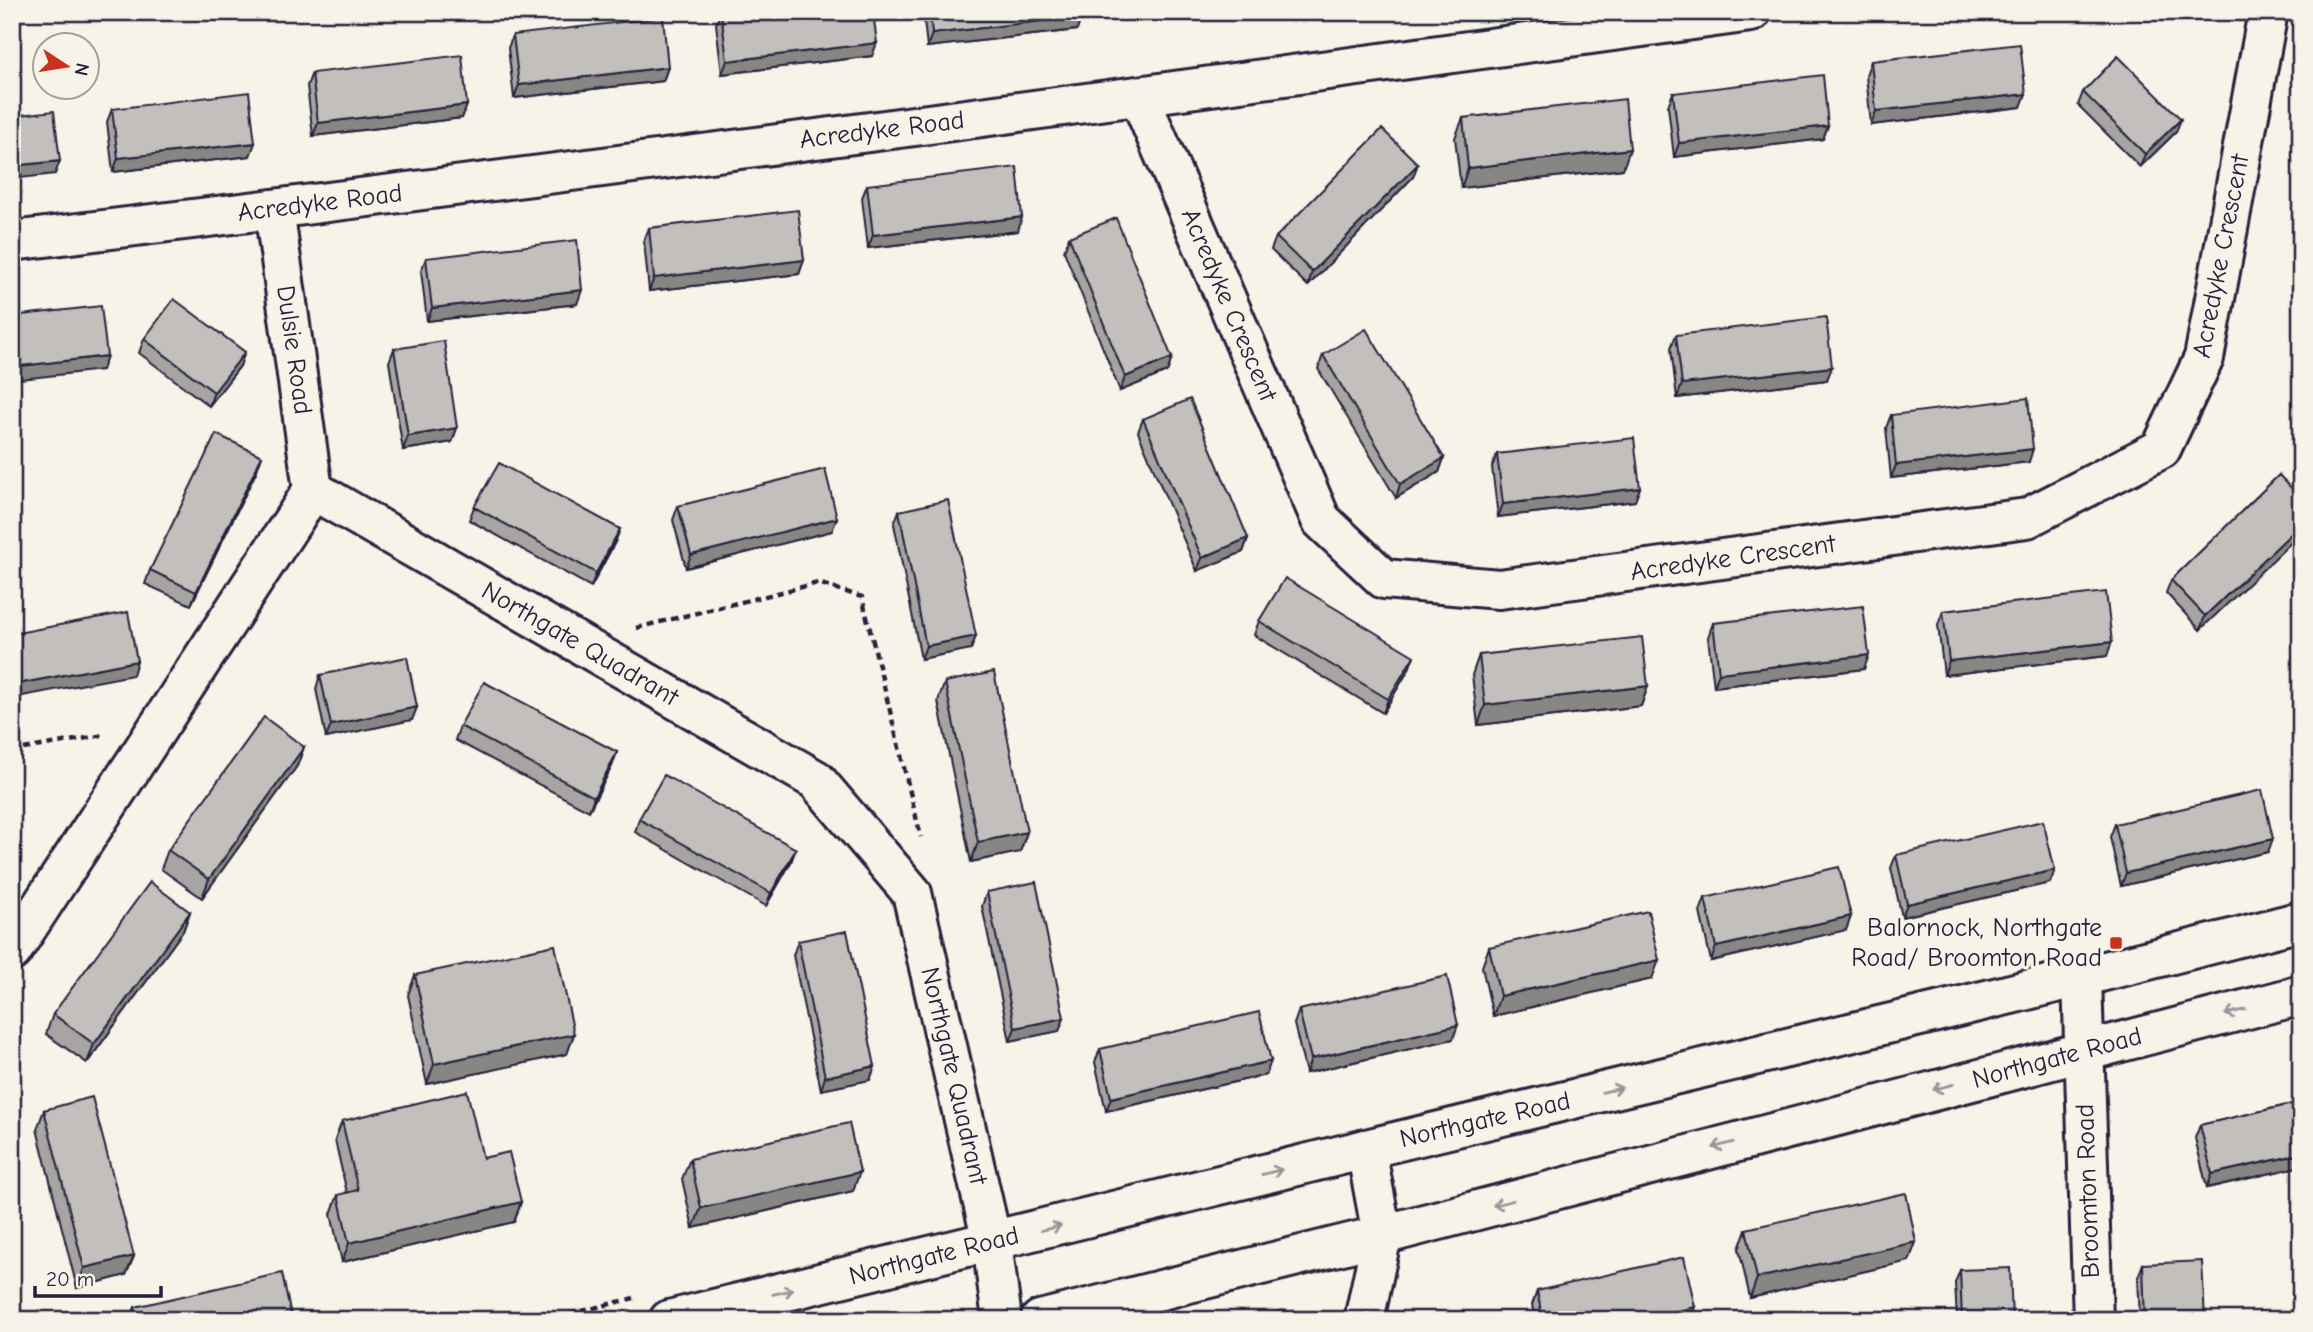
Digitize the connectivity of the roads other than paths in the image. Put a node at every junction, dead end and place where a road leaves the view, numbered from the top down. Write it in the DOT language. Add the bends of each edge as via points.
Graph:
graph roads {
  1 [pos="1751,12"];
  2 [pos="2268,12"];
  3 [pos="1139,96"];
  4 [pos="274,209"];
  5 [pos="12,241"];
  6 [pos="313,490"];
  7 [pos="2301,921"];
  8 [pos="12,951"];
  9 [pos="2082,978"];
  10 [pos="2301,995"];
  11 [pos="2083,1051"];
  12 [pos="1366,1149"];
  13 [pos="1382,1235"];
  14 [pos="992,1242"];
  15 [pos="669,1320"];
  16 [pos="1002,1320"];
  17 [pos="1040,1320"];
  18 [pos="1364,1320"];
  19 [pos="2094,1320"];
  1 -- 3 [label="street, Acredyke Road"];
  2 -- 3 [label="street, Acredyke Crescent" via="2204,358 2161,449 2026,518 1499,589 1384,579 1321,520"];
  3 -- 4 [label="street, Acredyke Road"];
  4 -- 5 [label="street, Acredyke Road"];
  4 -- 6 [label="street, Dulsie Road"];
  6 -- 8 [label="street"];
  6 -- 14 [label="street, Northgate Quadrant" via="816,780 912,893"];
  7 -- 9 [label="street, Northgate Road"];
  9 -- 11 [label="street, Broomton Road"];
  12 -- 9 [label="street, Northgate Road, one-way"];
  10 -- 11 [label="street, Northgate Road, one-way"];
  11 -- 13 [label="street, Northgate Road, one-way"];
  11 -- 19 [label="street, Broomton Road"];
  12 -- 13 [label="street"];
  14 -- 12 [label="street, Northgate Road, one-way"];
  13 -- 17 [label="street, Northgate Road"];
  13 -- 18 [label="street"];
  15 -- 14 [label="street, Northgate Road, one-way"];
  14 -- 16 [label="street, Northgate Quadrant"];
}
